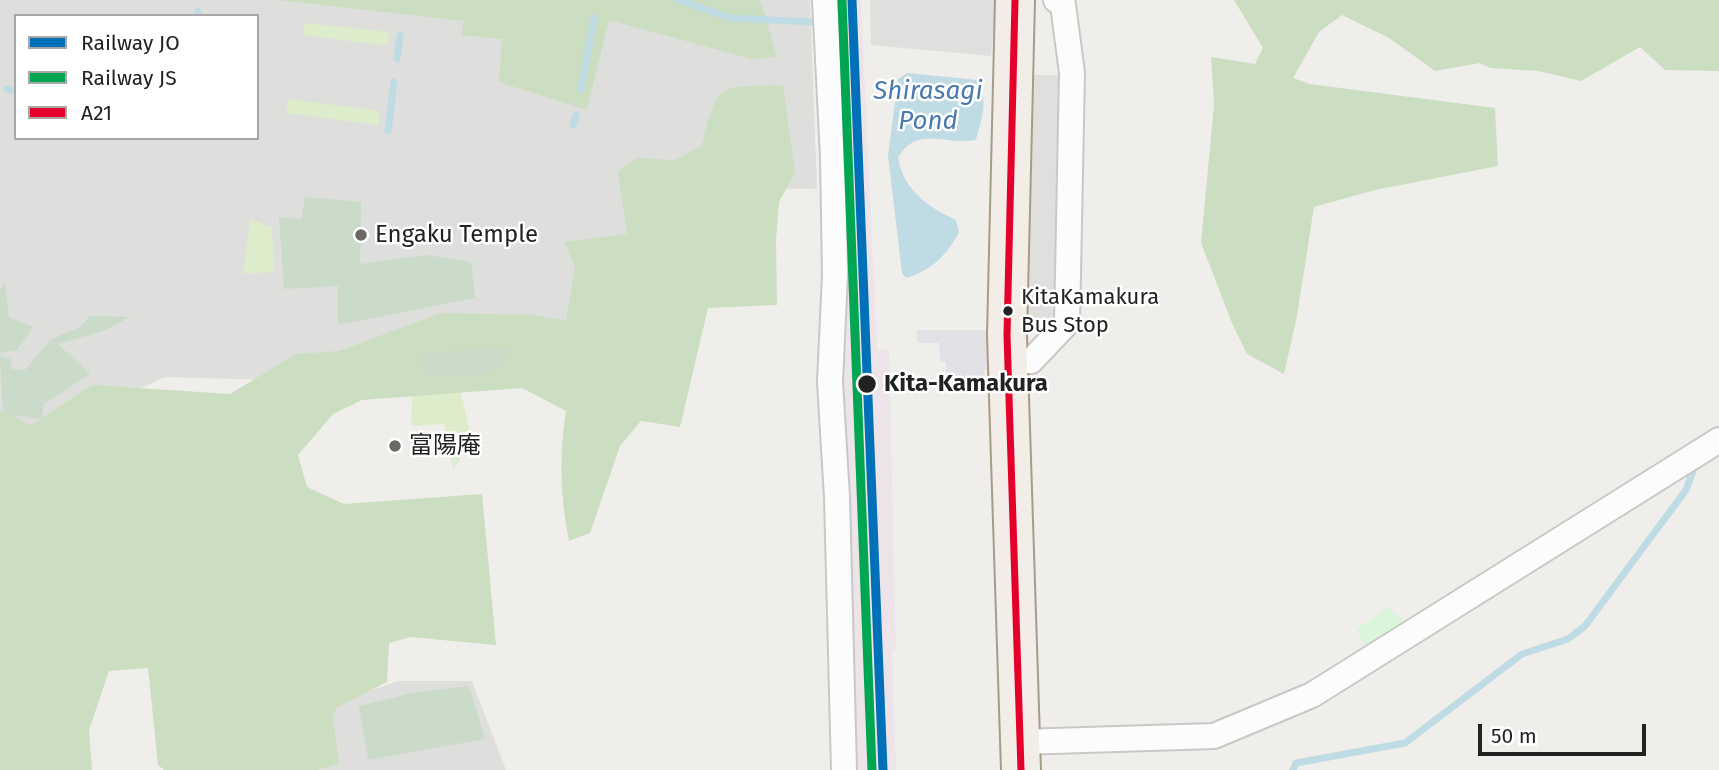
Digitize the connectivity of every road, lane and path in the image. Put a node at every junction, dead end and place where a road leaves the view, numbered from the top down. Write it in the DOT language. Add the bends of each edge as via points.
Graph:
graph roads {
  1 [pos="825,0"];
  2 [pos="1015,0"];
  3 [pos="1056,0"];
  4 [pos="1008,362"];
  5 [pos="1719,440"];
  6 [pos="1021,756"];
  7 [pos="844,770"];
  1 -- 7 [label="street" via="835,275 830,382"];
  2 -- 4 [label="main road"];
  3 -- 4 [label="street" via="1063,5 1072,73 1067,323 1031,361"];
  4 -- 6 [label="main road"];
  5 -- 6 [label="street" via="1312,695 1214,736"];
}
